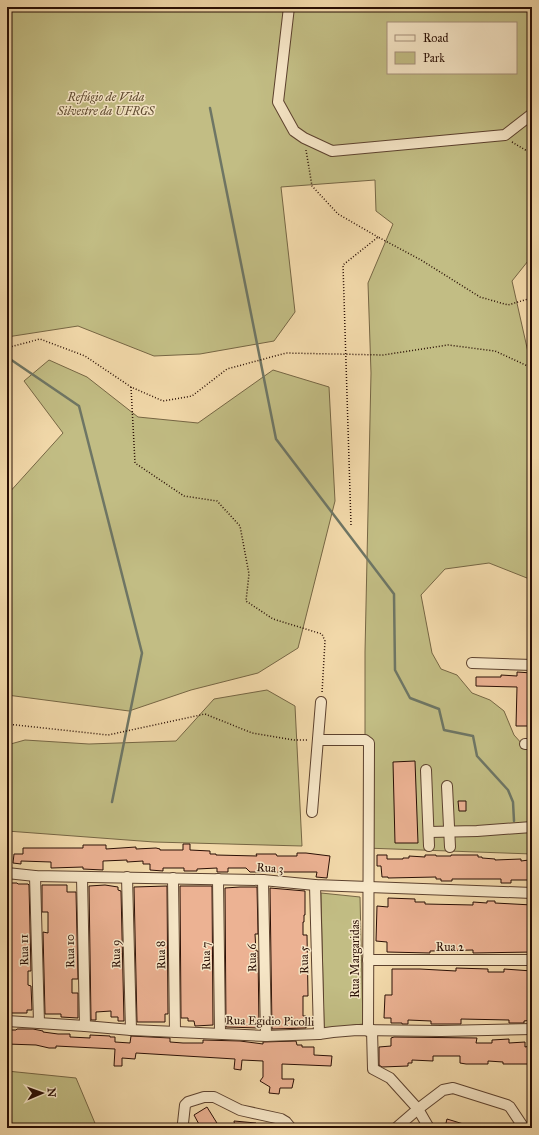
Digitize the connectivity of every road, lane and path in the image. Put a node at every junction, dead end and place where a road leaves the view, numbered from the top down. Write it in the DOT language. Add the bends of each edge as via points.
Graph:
graph roads {
  1 [pos="289,7"];
  2 [pos="532,114"];
  3 [pos="505,135"];
  4 [pos="304,138"];
  5 [pos="532,154"];
  6 [pos="378,237"];
  7 [pos="532,286"];
  8 [pos="528,299"];
  9 [pos="532,313"];
  10 [pos="7,350"];
  11 [pos="346,355"];
  12 [pos="532,368"];
  13 [pos="131,387"];
  14 [pos="350,525"];
  15 [pos="472,663"];
  16 [pos="532,665"];
  17 [pos="321,702"];
  18 [pos="7,724"];
  19 [pos="318,740"];
  20 [pos="426,770"];
  21 [pos="447,786"];
  22 [pos="312,812"];
  23 [pos="532,827"];
  24 [pos="429,832"];
  25 [pos="449,832"];
  26 [pos="429,846"];
  27 [pos="450,847"];
  28 [pos="7,873"];
  29 [pos="35,876"];
  30 [pos="82,877"];
  31 [pos="127,877"];
  32 [pos="173,878"];
  33 [pos="218,879"];
  34 [pos="263,880"];
  35 [pos="315,885"];
  36 [pos="368,887"];
  37 [pos="532,893"];
  38 [pos="368,960"];
  39 [pos="532,960"];
  40 [pos="7,1021"];
  41 [pos="39,1023"];
  42 [pos="84,1026"];
  43 [pos="532,1029"];
  44 [pos="131,1030"];
  45 [pos="370,1031"];
  46 [pos="175,1032"];
  47 [pos="220,1033"];
  48 [pos="319,1034"];
  49 [pos="266,1036"];
  50 [pos="418,1109"];
  51 [pos="184,1128"];
  52 [pos="291,1128"];
  53 [pos="396,1128"];
  54 [pos="429,1128"];
  55 [pos="524,1128"];
  1 -- 4 [label="street" via="278,102 294,131"];
  2 -- 3 [label="street"];
  3 -- 4 [label="street" via="332,151"];
  3 -- 5 [label="path" via="507,139"];
  4 -- 6 [label="path" via="312,186 338,214"];
  6 -- 8 [label="path" via="480,297 508,305"];
  6 -- 11 [label="path" via="343,265"];
  7 -- 8 [label="path"];
  8 -- 9 [label="path"];
  10 -- 13 [label="path" via="40,339 85,356"];
  11 -- 12 [label="path" via="383,355 448,345 495,351"];
  11 -- 13 [label="path" via="286,353 227,368 192,396 163,401"];
  11 -- 14 [label="path"];
  13 -- 17 [label="path" via="135,463 184,496 217,501 240,526 249,574 246,601 273,619 322,634 325,641"];
  15 -- 16 [label="street"];
  17 -- 19 [label="street"];
  18 -- 19 [label="path" via="108,735 205,714 252,732 294,740"];
  19 -- 22 [label="street"];
  19 -- 36 [label="street, Rua Margaridas" via="366,740 368,743"];
  20 -- 24 [label="street"];
  21 -- 25 [label="street"];
  23 -- 25 [label="street"];
  24 -- 25 [label="street"];
  24 -- 26 [label="street"];
  25 -- 27 [label="street"];
  28 -- 29 [label="street, Rua 3"];
  29 -- 30 [label="street, Rua 3"];
  29 -- 41 [label="street, Rua 11"];
  30 -- 31 [label="street, Rua 3"];
  30 -- 42 [label="street, Rua 10"];
  31 -- 32 [label="street, Rua 3"];
  31 -- 44 [label="street, Rua 9"];
  32 -- 33 [label="street, Rua 3"];
  32 -- 46 [label="street, Rua 8"];
  33 -- 34 [label="street, Rua 3"];
  33 -- 47 [label="street, Rua 7"];
  34 -- 35 [label="street, Rua 3"];
  34 -- 49 [label="street, Rua 6"];
  35 -- 36 [label="street, Rua 3"];
  35 -- 48 [label="street, Rua 5"];
  36 -- 37 [label="street, Rua 3"];
  36 -- 38 [label="street, Rua Margaridas"];
  38 -- 39 [label="street, Rua 2"];
  38 -- 45 [label="street, Rua Margaridas"];
  40 -- 41 [label="street, Rua Egidio Picolli"];
  41 -- 42 [label="street, Rua Egidio Picolli"];
  42 -- 44 [label="street, Rua Egidio Picolli"];
  43 -- 45 [label="street, Rua Egidio Picolli"];
  44 -- 46 [label="street, Rua Egidio Picolli"];
  45 -- 48 [label="street, Rua Egidio Picolli"];
  45 -- 50 [label="street, Rua Margaridas" via="373,1070 388,1076"];
  46 -- 47 [label="street, Rua Egidio Picolli"];
  47 -- 49 [label="street, Rua Egidio Picolli"];
  48 -- 49 [label="street, Rua Egidio Picolli"];
  50 -- 53 [label="street"];
  50 -- 54 [label="street"];
  50 -- 55 [label="street" via="443,1090 453,1088 507,1105"];
  51 -- 52 [label="street" via="185,1105 208,1097 214,1097 240,1110 281,1120"];
}
